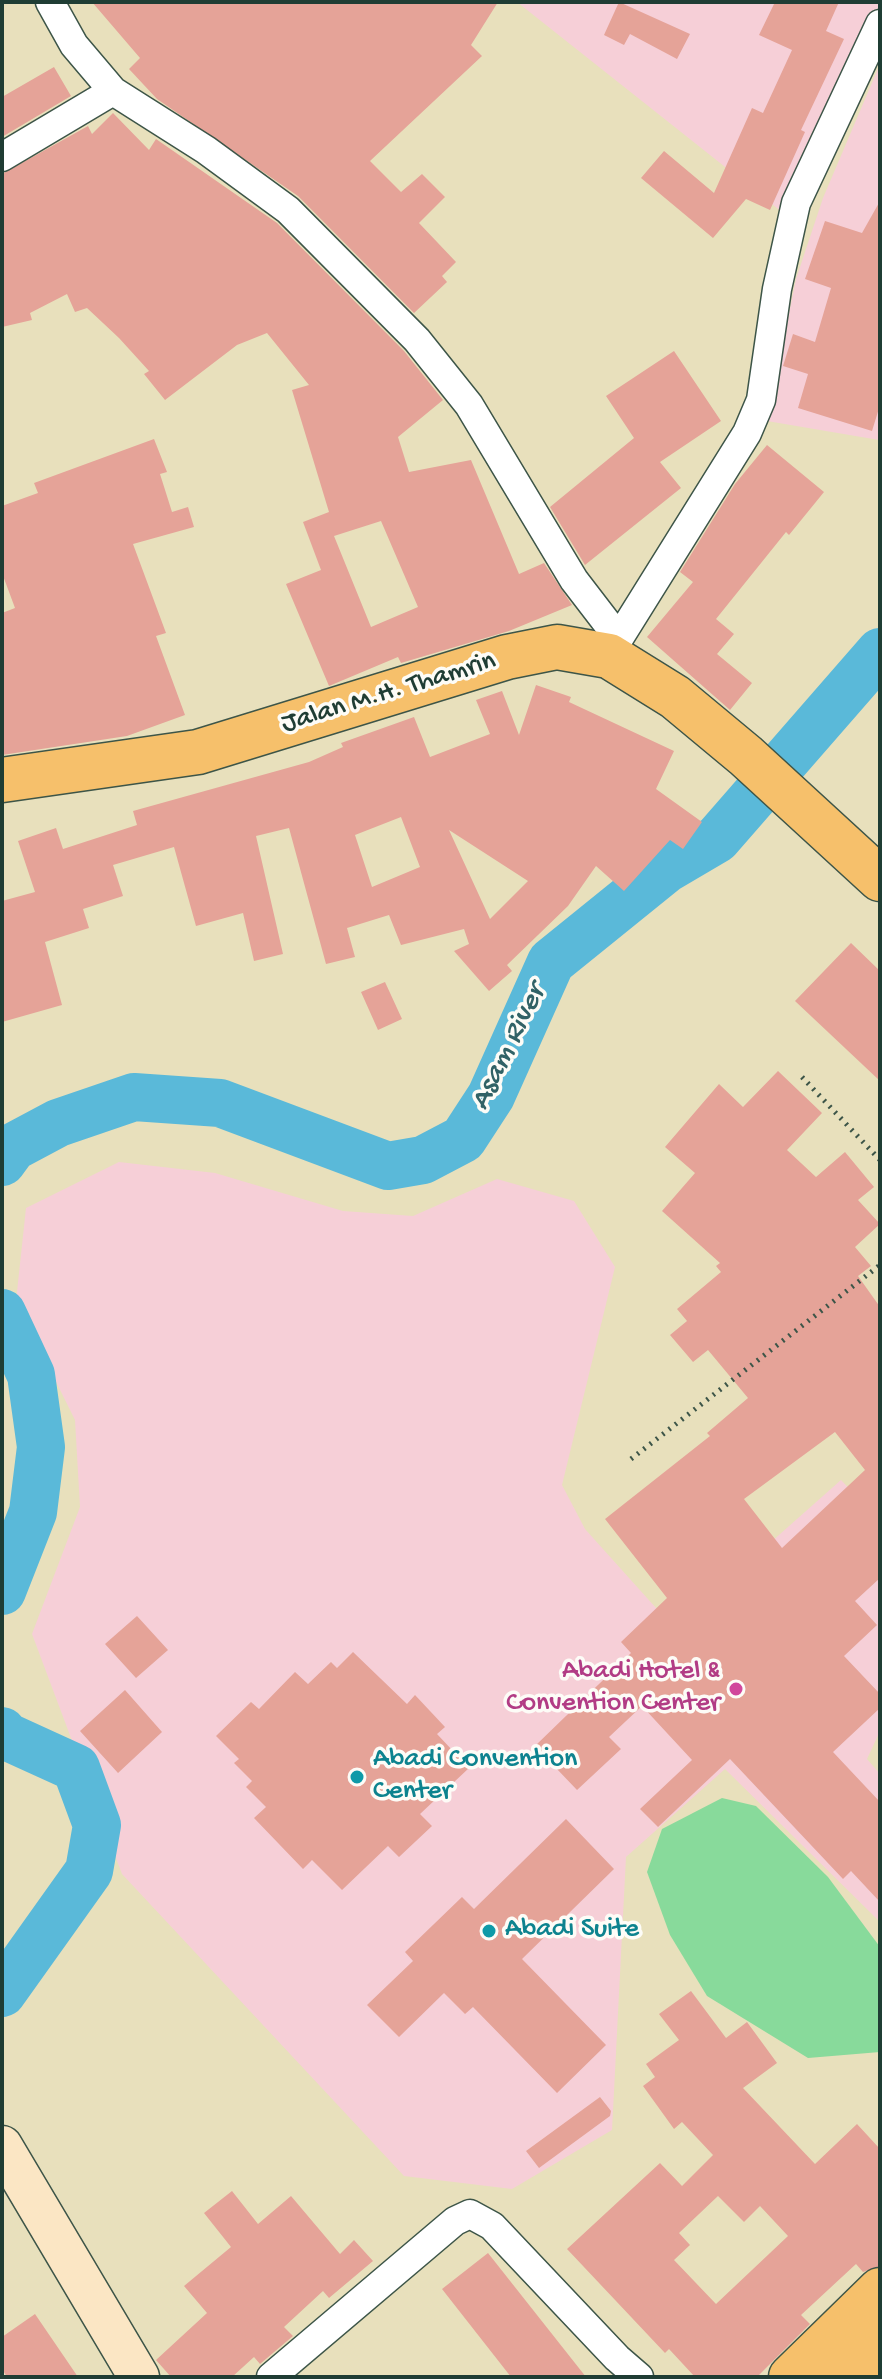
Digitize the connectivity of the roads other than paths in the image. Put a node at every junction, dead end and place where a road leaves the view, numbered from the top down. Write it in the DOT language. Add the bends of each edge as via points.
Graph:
graph roads {
  1 [pos="50,2"];
  2 [pos="880,24"];
  3 [pos="113,91"];
  4 [pos="2,157"];
  5 [pos="613,646"];
  6 [pos="2,780"];
  7 [pos="880,879"];
  8 [pos="2,2146"];
  9 [pos="880,2290"];
  10 [pos="880,2343"];
  11 [pos="139,2377"];
  12 [pos="271,2377"];
  13 [pos="639,2377"];
  14 [pos="791,2377"];
  15 [pos="845,2377"];
  1 -- 3 [label="street" via="74,45"];
  2 -- 5 [label="street" via="796,203 761,400 747,433"];
  3 -- 4 [label="street"];
  3 -- 5 [label="street" via="288,210 417,340 469,405"];
  5 -- 6 [label="highway, Jalan M.H. Thamrin" via="557,647 507,657 198,752"];
  5 -- 7 [label="highway, Jalan M.H. Thamrin" via="746,756"];
  8 -- 11 [label="street"];
  9 -- 14 [label="highway"];
  10 -- 15 [label="highway"];
  12 -- 13 [label="street" via="455,2221 470,2214 492,2226"];
}
